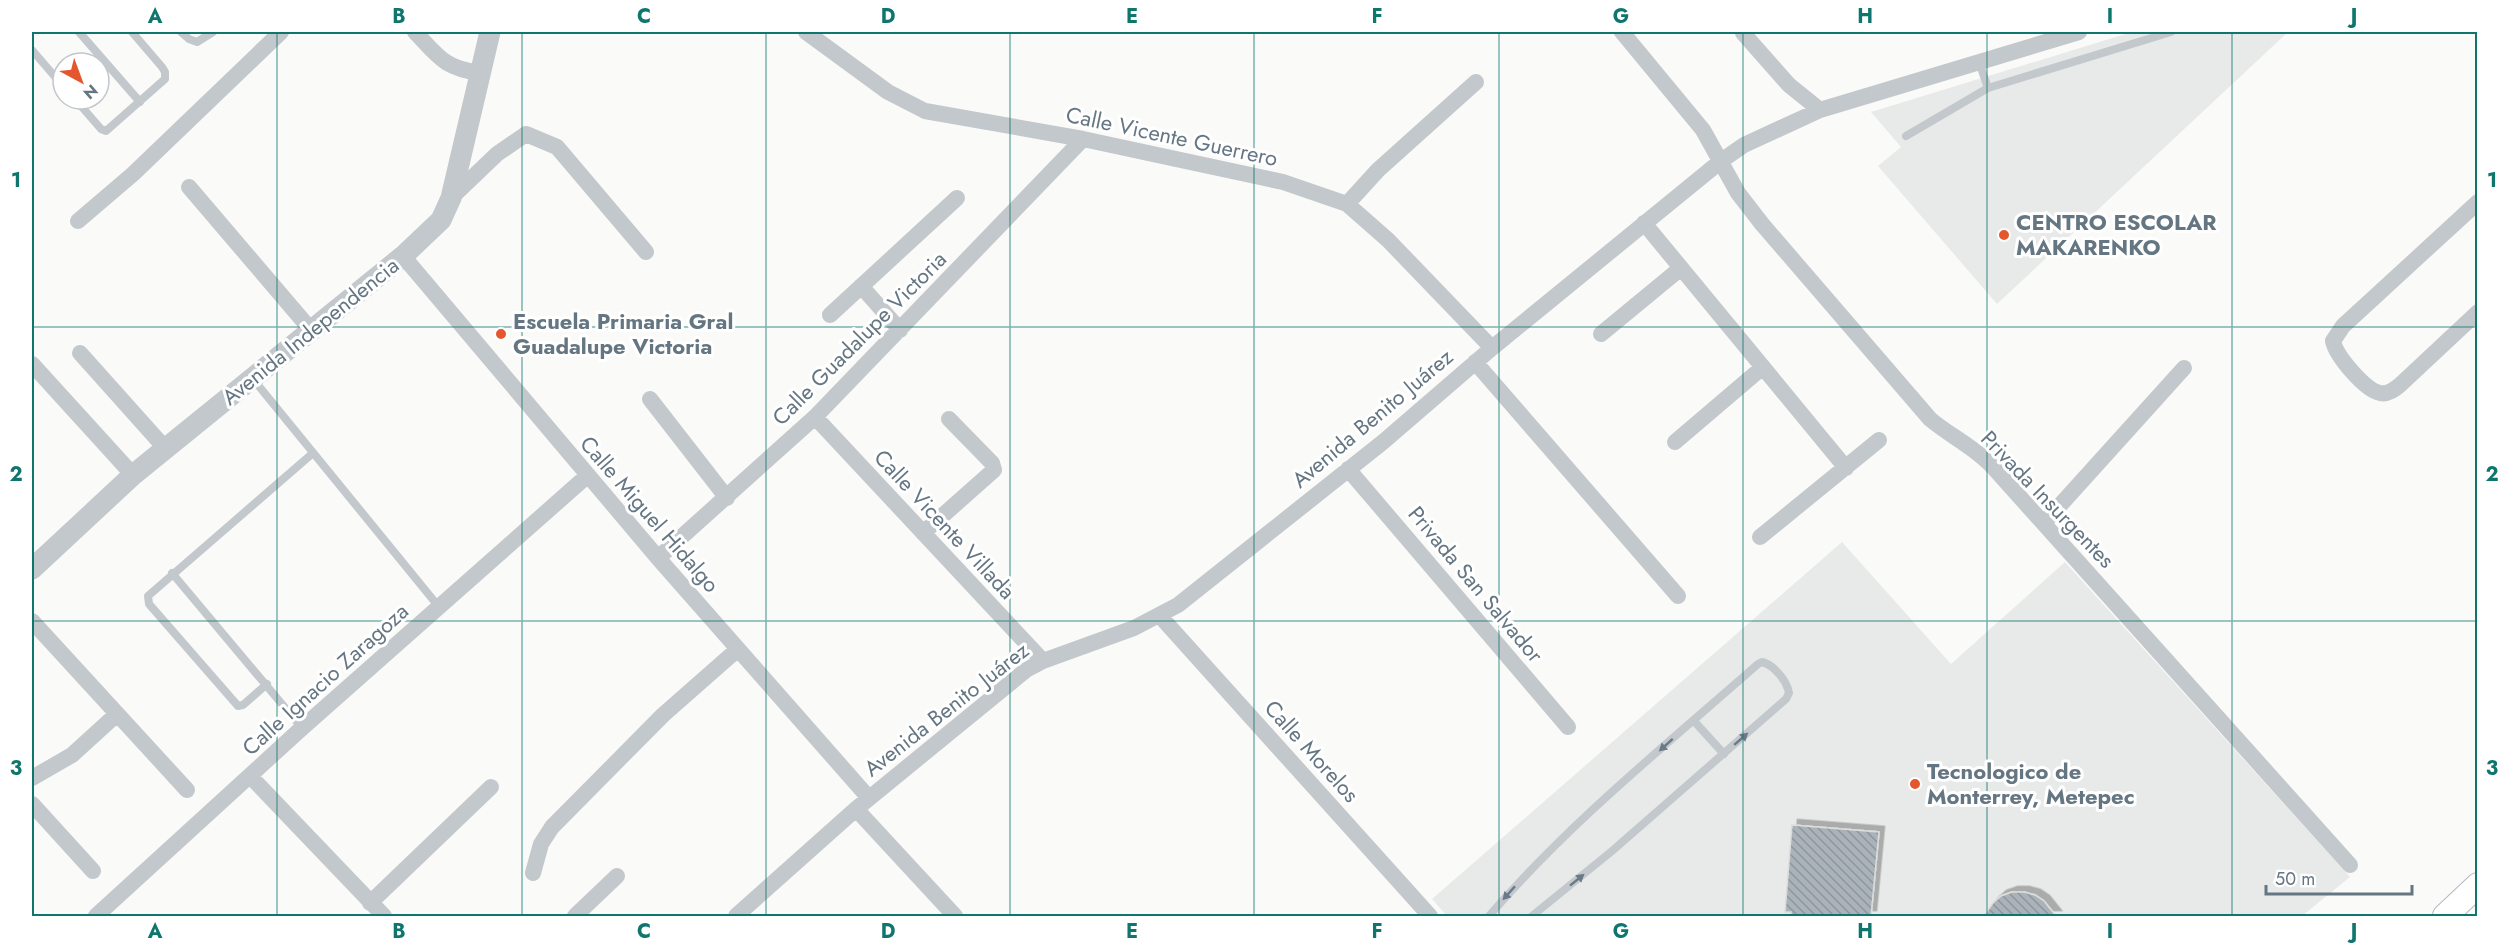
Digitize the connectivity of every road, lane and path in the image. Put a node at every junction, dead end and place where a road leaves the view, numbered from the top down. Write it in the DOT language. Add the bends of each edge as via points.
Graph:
graph roads {
  1 [pos="79,32"];
  2 [pos="132,32"];
  3 [pos="181,32"];
  4 [pos="213,32"];
  5 [pos="281,32"];
  6 [pos="415,32"];
  7 [pos="490,32"];
  8 [pos="1622,32"];
  9 [pos="2079,32"];
  10 [pos="2171,32"];
  11 [pos="810,33"];
  12 [pos="1743,33"];
  13 [pos="32,50"];
  14 [pos="1979,62"];
  15 [pos="51,72"];
  16 [pos="480,73"];
  17 [pos="1476,82"];
  18 [pos="1988,88"];
  19 [pos="140,102"];
  20 [pos="1820,110"];
  21 [pos="85,111"];
  22 [pos="1906,136"];
  23 [pos="1083,140"];
  24 [pos="1721,161"];
  25 [pos="189,187"];
  26 [pos="451,198"];
  27 [pos="957,198"];
  28 [pos="2478,202"];
  29 [pos="1347,204"];
  30 [pos="78,221"];
  31 [pos="1644,223"];
  32 [pos="646,252"];
  33 [pos="403,256"];
  34 [pos="1681,268"];
  35 [pos="861,286"];
  36 [pos="2478,312"];
  37 [pos="830,315"];
  38 [pos="311,330"];
  39 [pos="900,330"];
  40 [pos="1601,334"];
  41 [pos="1492,348"];
  42 [pos="80,353"];
  43 [pos="1475,362"];
  44 [pos="32,364"];
  45 [pos="1763,367"];
  46 [pos="2184,368"];
  47 [pos="252,378"];
  48 [pos="650,399"];
  49 [pos="815,417"];
  50 [pos="949,419"];
  51 [pos="1879,441"];
  52 [pos="1675,442"];
  53 [pos="165,448"];
  54 [pos="313,453"];
  55 [pos="1846,468"];
  56 [pos="1348,469"];
  57 [pos="133,475"];
  58 [pos="587,476"];
  59 [pos="727,498"];
  60 [pos="2044,523"];
  61 [pos="923,533"];
  62 [pos="1760,537"];
  63 [pos="658,558"];
  64 [pos="32,569"];
  65 [pos="172,573"];
  66 [pos="1678,596"];
  67 [pos="439,607"];
  68 [pos="1160,616"];
  69 [pos="32,621"];
  70 [pos="738,649"];
  71 [pos="1042,660"];
  72 [pos="267,684"];
  73 [pos="117,714"];
  74 [pos="1694,721"];
  75 [pos="1568,727"];
  76 [pos="302,728"];
  77 [pos="1724,754"];
  78 [pos="250,776"];
  79 [pos="32,778"];
  80 [pos="491,787"];
  81 [pos="187,790"];
  82 [pos="862,803"];
  83 [pos="32,804"];
  84 [pos="2350,865"];
  85 [pos="93,871"];
  86 [pos="533,873"];
  87 [pos="617,876"];
  88 [pos="2478,885"];
  89 [pos="370,903"];
  90 [pos="96,916"];
  91 [pos="384,916"];
  92 [pos="575,916"];
  93 [pos="736,916"];
  94 [pos="955,916"];
  95 [pos="1430,916"];
  96 [pos="1489,916"];
  97 [pos="1532,916"];
  98 [pos="2445,916"];
  1 -- 19 [label="lane"];
  2 -- 19 [label="lane" via="165,72 165,79"];
  3 -- 4 [label="lane" via="197,42"];
  5 -- 30 [label="street" via="133,174"];
  6 -- 16 [label="street" via="448,64"];
  7 -- 16 [label="street, Avenida Independencia"];
  8 -- 24 [label="street, Privada Insurgentes" via="1698,122"];
  9 -- 14 [label="street, Avenida Benito Juárez"];
  10 -- 18 [label="lane"];
  11 -- 23 [label="street, Calle Vicente Guerrero" via="888,92 917,108"];
  12 -- 20 [label="street" via="1789,85"];
  13 -- 15 [label="lane"];
  14 -- 18 [label="lane"];
  14 -- 20 [label="street, Avenida Benito Juárez"];
  16 -- 26 [label="street, Avenida Independencia"];
  17 -- 29 [label="street" via="1378,170"];
  18 -- 22 [label="lane"];
  19 -- 21 [label="lane" via="106,131"];
  20 -- 24 [label="street, Avenida Benito Juárez" via="1765,134"];
  23 -- 29 [label="street, Calle Vicente Guerrero" via="1283,182"];
  23 -- 39 [label="street, Calle Guadalupe Victoria"];
  24 -- 31 [label="street, Avenida Benito Juárez"];
  24 -- 60 [label="street, Privada Insurgentes" via="1756,216 1930,418 1983,456"];
  25 -- 38 [label="street"];
  26 -- 32 [label="street" via="497,154 526,135 557,147"];
  26 -- 33 [label="street, Avenida Independencia" via="441,220"];
  27 -- 35 [label="street"];
  28 -- 36 [label="street" via="2343,326 2333,341 2334,349 2368,387 2388,393"];
  29 -- 41 [label="street, Calle Vicente Guerrero" via="1388,240"];
  31 -- 34 [label="street"];
  31 -- 41 [label="street, Avenida Benito Juárez"];
  33 -- 38 [label="street, Avenida Independencia"];
  33 -- 58 [label="street, Calle Miguel Hidalgo"];
  34 -- 40 [label="street"];
  34 -- 45 [label="street"];
  35 -- 37 [label="street"];
  35 -- 39 [label="street"];
  38 -- 47 [label="street, Avenida Independencia"];
  39 -- 49 [label="street, Calle Guadalupe Victoria"];
  41 -- 43 [label="street, Avenida Benito Juárez"];
  42 -- 53 [label="street"];
  43 -- 56 [label="street, Avenida Benito Juárez"];
  43 -- 66 [label="street"];
  44 -- 57 [label="street"];
  45 -- 52 [label="street"];
  45 -- 55 [label="street"];
  46 -- 60 [label="street"];
  47 -- 53 [label="street, Avenida Independencia"];
  47 -- 54 [label="lane"];
  48 -- 59 [label="street"];
  49 -- 59 [label="street, Calle Guadalupe Victoria"];
  49 -- 61 [label="street, Calle Vicente Villada"];
  50 -- 61 [label="street" via="992,463 994,471"];
  51 -- 55 [label="street"];
  53 -- 57 [label="street, Avenida Independencia"];
  54 -- 65 [label="lane"];
  54 -- 67 [label="lane"];
  55 -- 62 [label="street"];
  56 -- 68 [label="street, Avenida Benito Juárez"];
  56 -- 75 [label="street, Privada San Salvador"];
  57 -- 64 [label="street, Avenida Independencia"];
  58 -- 63 [label="street, Calle Miguel Hidalgo"];
  58 -- 67 [label="street, Calle Ignacio Zaragoza"];
  59 -- 63 [label="street, Calle Guadalupe Victoria"];
  60 -- 84 [label="street, Privada Insurgentes"];
  61 -- 71 [label="street, Calle Vicente Villada"];
  63 -- 70 [label="street, Calle Miguel Hidalgo"];
  65 -- 72 [label="lane"];
  65 -- 72 [label="lane" via="150,593 149,604 238,706"];
  67 -- 76 [label="street, Calle Ignacio Zaragoza"];
  68 -- 71 [label="street, Avenida Benito Juárez"];
  68 -- 95 [label="street, Calle Morelos"];
  69 -- 73 [label="street"];
  70 -- 82 [label="street, Calle Miguel Hidalgo"];
  70 -- 86 [label="street" via="663,715 552,827 541,844"];
  71 -- 82 [label="street, Avenida Benito Juárez"];
  72 -- 76 [label="lane"];
  73 -- 79 [label="street" via="72,755"];
  73 -- 81 [label="street"];
  74 -- 77 [label="lane"];
  77 -- 74 [label="lane, one-way" via="1786,699 1788,688 1774,669 1766,663 1758,664"];
  74 -- 96 [label="lane, one-way" via="1555,845"];
  76 -- 78 [label="street, Calle Ignacio Zaragoza"];
  97 -- 77 [label="lane, one-way"];
  78 -- 89 [label="street"];
  78 -- 90 [label="street, Calle Ignacio Zaragoza"];
  80 -- 89 [label="street"];
  82 -- 93 [label="street, Avenida Benito Juárez"];
  82 -- 94 [label="street, Calle Miguel Hidalgo"];
  83 -- 85 [label="street"];
  87 -- 92 [label="street"];
  88 -- 98 [label="main road"];
  89 -- 91 [label="street"];
}
